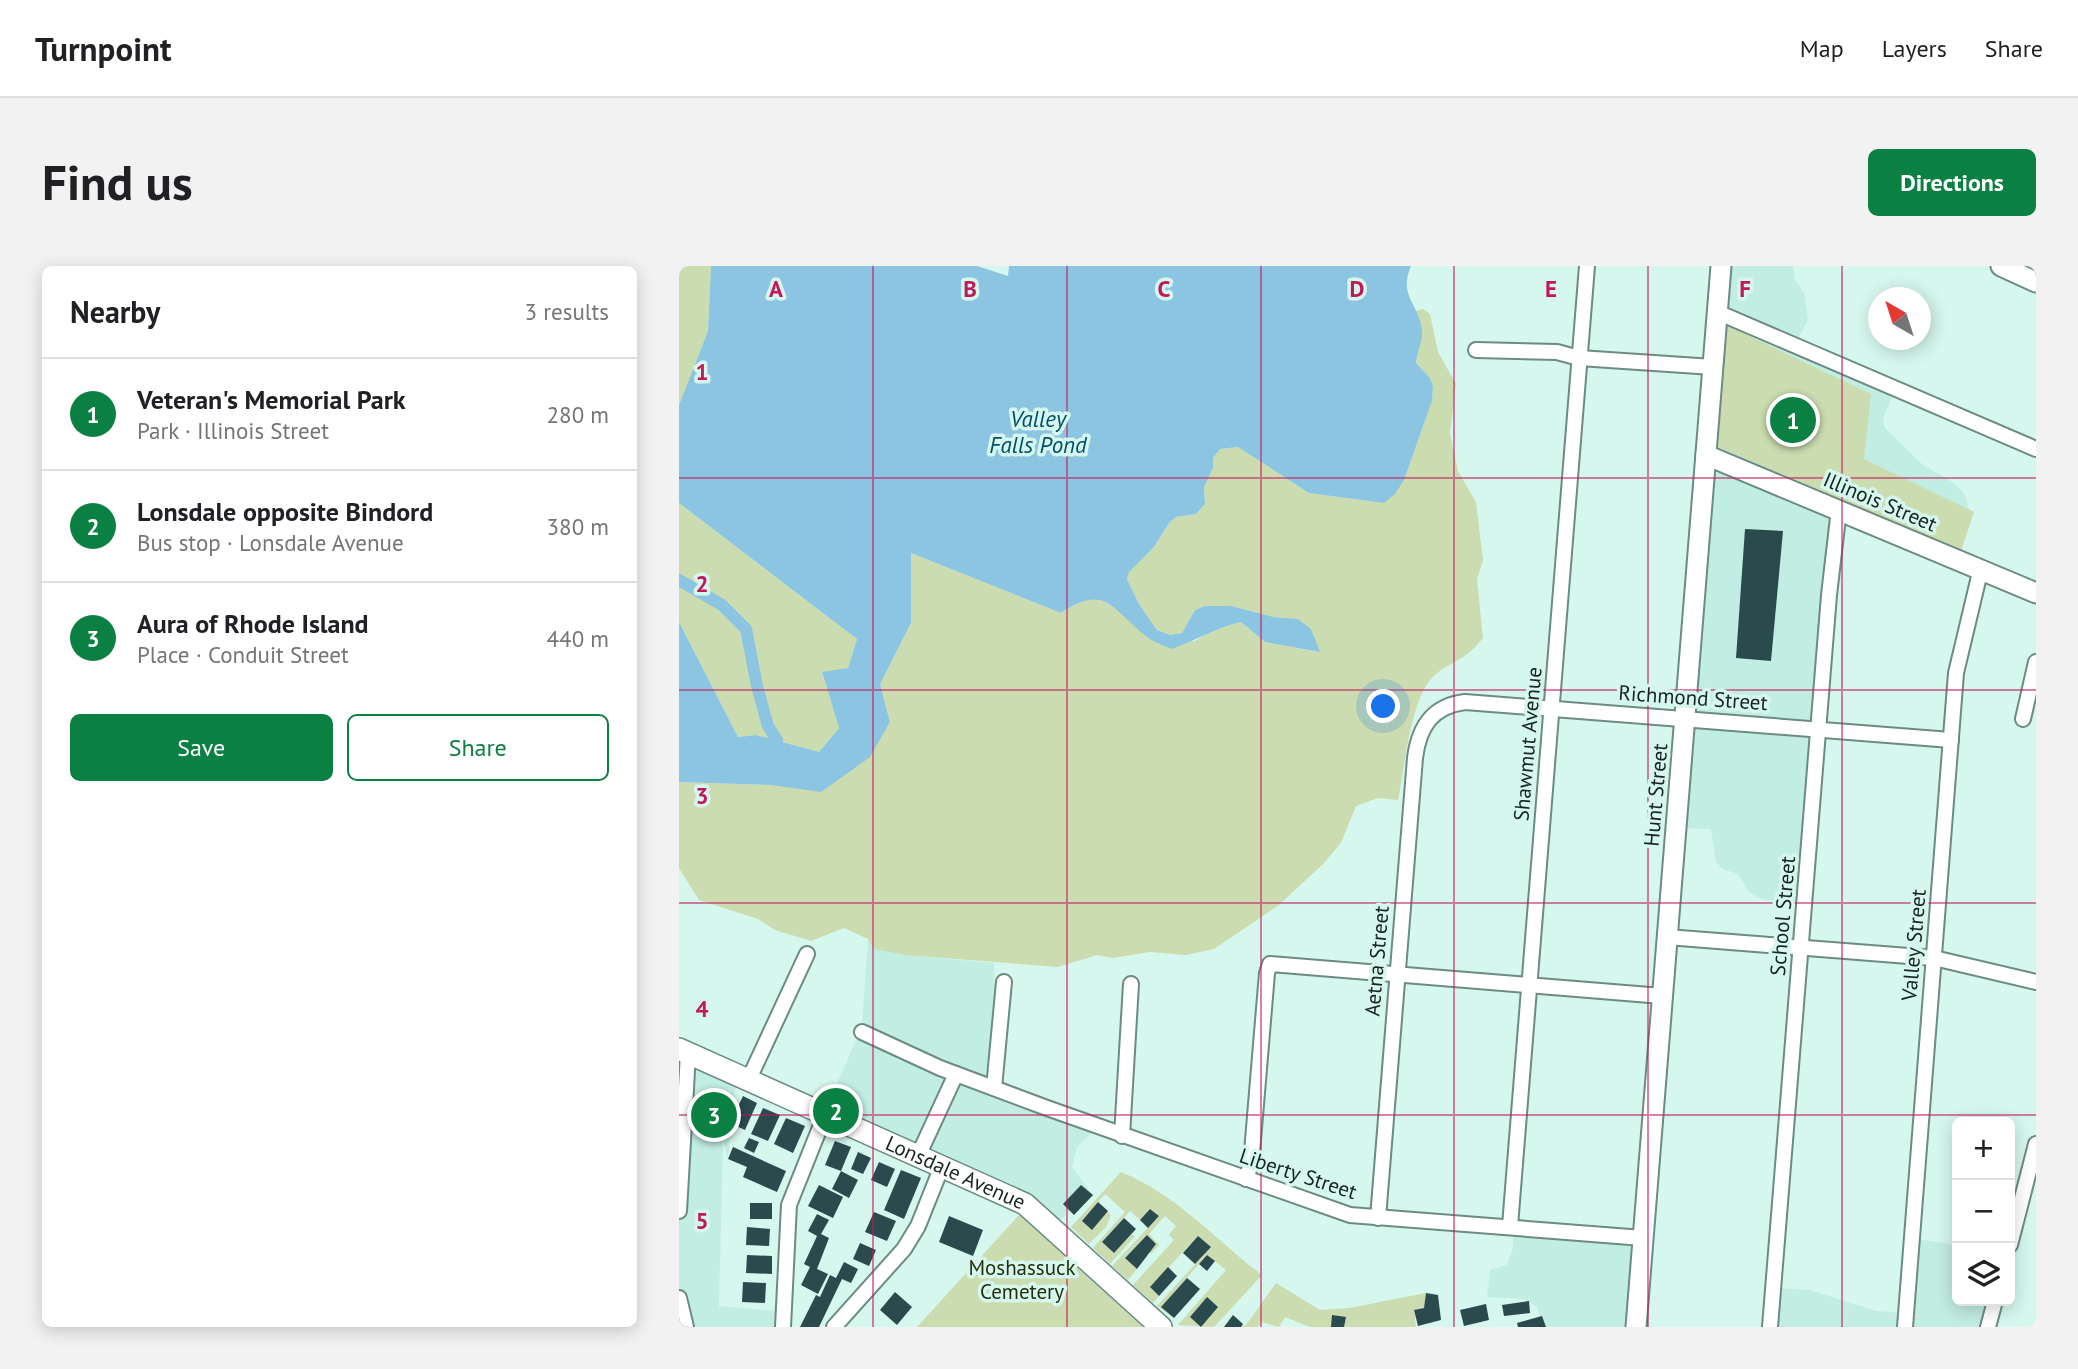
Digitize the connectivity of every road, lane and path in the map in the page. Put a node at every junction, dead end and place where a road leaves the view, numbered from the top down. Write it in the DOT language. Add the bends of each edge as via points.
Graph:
graph roads {
  1 [pos="1587,266"];
  2 [pos="1721,266"];
  3 [pos="2001,266"];
  4 [pos="2036,282"];
  5 [pos="1717,312"];
  6 [pos="1476,350"];
  7 [pos="1579,358"];
  8 [pos="1713,367"];
  9 [pos="2036,449"];
  10 [pos="1706,454"];
  11 [pos="1839,509"];
  12 [pos="1981,568"];
  13 [pos="2036,593"];
  14 [pos="2036,662"];
  15 [pos="1552,708"];
  16 [pos="1434,714"];
  17 [pos="1685,719"];
  18 [pos="2023,719"];
  19 [pos="1819,729"];
  20 [pos="1951,740"];
  21 [pos="1667,937"];
  22 [pos="1801,947"];
  23 [pos="807,954"];
  24 [pos="1934,958"];
  25 [pos="1397,973"];
  26 [pos="1004,982"];
  27 [pos="2036,982"];
  28 [pos="1131,984"];
  29 [pos="1530,985"];
  30 [pos="1663,996"];
  31 [pos="862,1032"];
  32 [pos="683,1051"];
  33 [pos="955,1074"];
  34 [pos="748,1081"];
  35 [pos="993,1088"];
  36 [pos="825,1115"];
  37 [pos="1122,1136"];
  38 [pos="2036,1143"];
  39 [pos="919,1154"];
  40 [pos="942,1166"];
  41 [pos="1247,1179"];
  42 [pos="679,1211"];
  43 [pos="1378,1218"];
  44 [pos="1510,1226"];
  45 [pos="1643,1238"];
  46 [pos="2011,1243"];
  47 [pos="679,1297"];
  48 [pos="1994,1306"];
  49 [pos="686,1327"];
  50 [pos="783,1327"];
  51 [pos="834,1327"];
  52 [pos="1161,1327"];
  53 [pos="1636,1327"];
  54 [pos="1770,1327"];
  55 [pos="1905,1327"];
  56 [pos="1989,1327"];
  1 -- 7 [label="street, Shawmut Avenue"];
  2 -- 5 [label="main road, Hunt Street"];
  3 -- 4 [label="main road"];
  5 -- 8 [label="main road, Hunt Street"];
  5 -- 9 [label="street"];
  6 -- 7 [label="street" via="1557,352"];
  7 -- 8 [label="street"];
  7 -- 15 [label="street, Shawmut Avenue"];
  8 -- 10 [label="main road, Hunt Street"];
  10 -- 11 [label="main road, Illinois Street"];
  10 -- 17 [label="main road, Hunt Street"];
  11 -- 12 [label="main road, Illinois Street"];
  11 -- 19 [label="street, School Street"];
  12 -- 13 [label="main road, Illinois Street"];
  12 -- 20 [label="street, Valley Street" via="1956,673"];
  14 -- 18 [label="street"];
  15 -- 16 [label="street, Richmond Street" via="1465,702"];
  15 -- 17 [label="street, Richmond Street"];
  15 -- 29 [label="street, Shawmut Avenue"];
  16 -- 25 [label="street, Aetna Street" via="1417,738"];
  17 -- 19 [label="street, Richmond Street"];
  17 -- 21 [label="main road, Hunt Street"];
  19 -- 20 [label="street, Richmond Street"];
  19 -- 22 [label="street, School Street"];
  20 -- 24 [label="street, Valley Street"];
  21 -- 22 [label="street"];
  21 -- 30 [label="main road, Hunt Street"];
  22 -- 24 [label="street"];
  22 -- 54 [label="street, School Street"];
  23 -- 34 [label="street"];
  24 -- 27 [label="street"];
  24 -- 55 [label="street, Valley Street"];
  25 -- 29 [label="street"];
  25 -- 41 [label="street" via="1270,964"];
  25 -- 43 [label="street, Aetna Street"];
  26 -- 35 [label="street"];
  28 -- 37 [label="street"];
  29 -- 30 [label="street"];
  29 -- 44 [label="street, Shawmut Avenue"];
  30 -- 45 [label="main road, Hunt Street"];
  31 -- 33 [label="street, Liberty Street"];
  32 -- 34 [label="main road, Lonsdale Avenue"];
  32 -- 42 [label="street"];
  33 -- 35 [label="street, Liberty Street"];
  33 -- 39 [label="street"];
  34 -- 36 [label="main road, Lonsdale Avenue"];
  35 -- 37 [label="street, Liberty Street"];
  36 -- 39 [label="main road, Lonsdale Avenue"];
  36 -- 50 [label="street" via="789,1205"];
  37 -- 41 [label="street, Liberty Street"];
  38 -- 46 [label="street"];
  39 -- 40 [label="main road, Lonsdale Avenue"];
  40 -- 51 [label="street" via="904,1249"];
  40 -- 52 [label="main road, Lonsdale Avenue" via="1034,1211"];
  41 -- 43 [label="street, Liberty Street" via="1350,1215"];
  43 -- 44 [label="street, Liberty Street"];
  44 -- 45 [label="street, Liberty Street"];
  45 -- 53 [label="main road, Hunt Street"];
  47 -- 49 [label="street"];
  48 -- 56 [label="street"];
}
